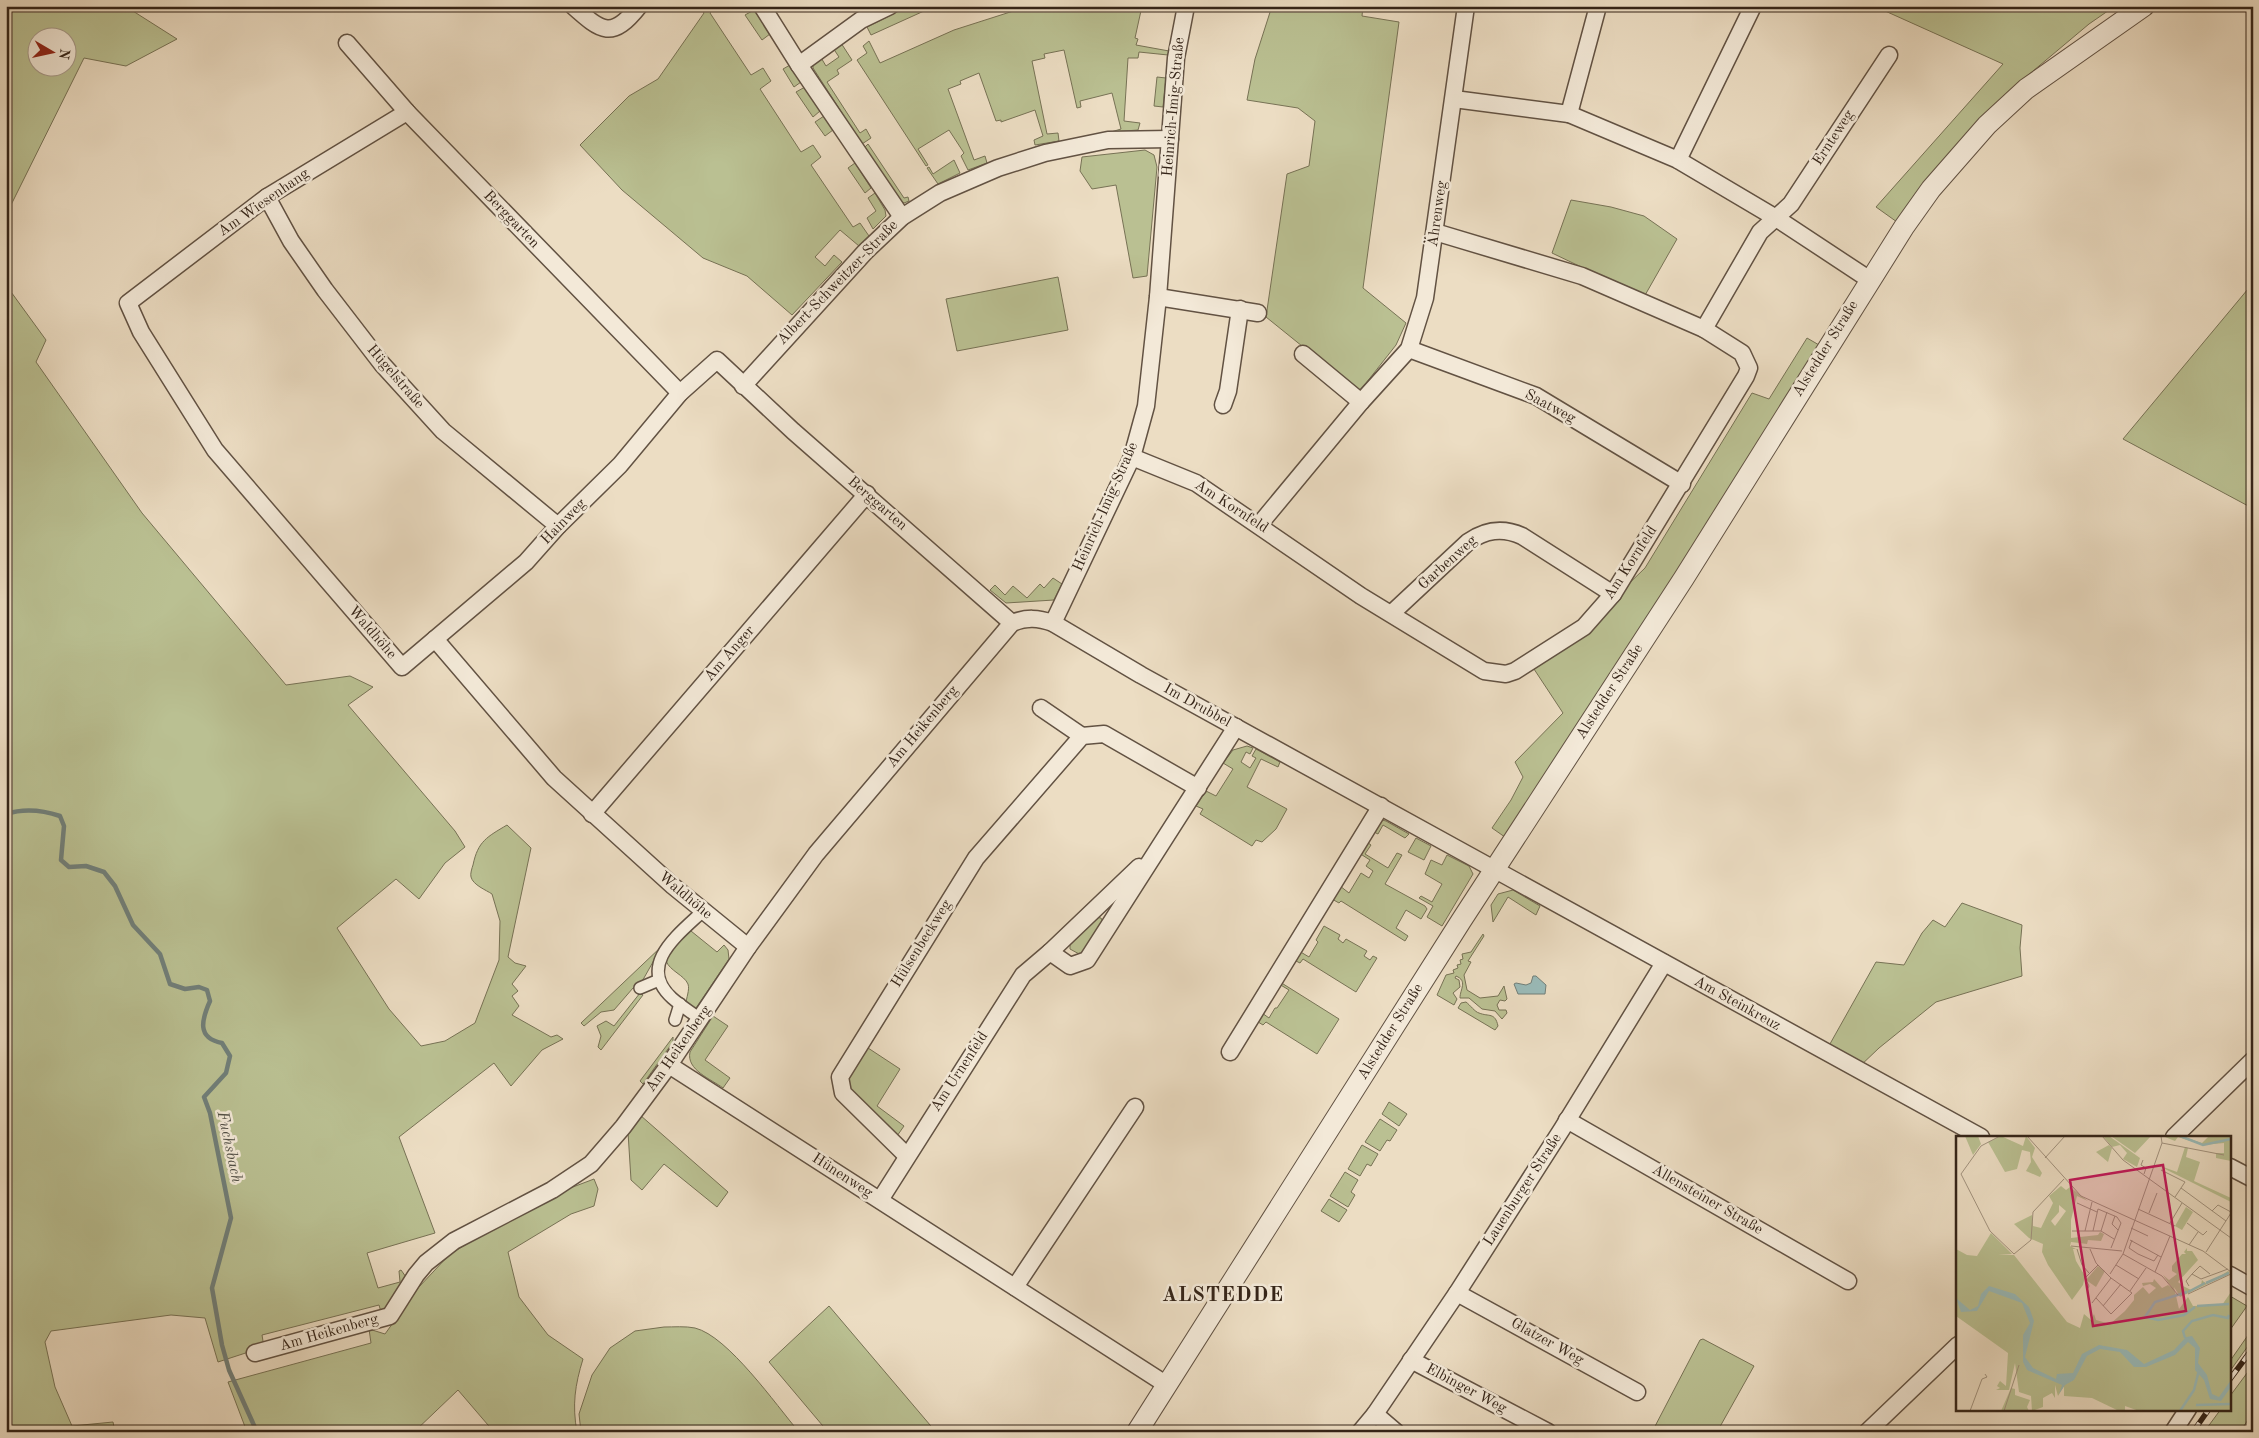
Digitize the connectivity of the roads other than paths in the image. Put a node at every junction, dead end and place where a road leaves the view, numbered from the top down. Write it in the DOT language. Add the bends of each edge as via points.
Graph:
graph roads {
  1 [pos="572,6"];
  2 [pos="640,6"];
  3 [pos="762,6"];
  4 [pos="890,6"];
  5 [pos="1186,6"];
  6 [pos="1466,6"];
  7 [pos="1598,6"];
  8 [pos="1753,6"];
  9 [pos="2144,6"];
  10 [pos="347,43"];
  11 [pos="1889,54"];
  12 [pos="799,65"];
  13 [pos="1454,99"];
  14 [pos="407,112"];
  15 [pos="1569,114"];
  16 [pos="1170,139"];
  17 [pos="1678,160"];
  18 [pos="267,197"];
  19 [pos="902,217"];
  20 [pos="1776,218"];
  21 [pos="1435,232"];
  22 [pos="1870,280"];
  23 [pos="1158,297"];
  24 [pos="128,303"];
  25 [pos="1240,309"];
  26 [pos="1258,313"];
  27 [pos="1704,329"];
  28 [pos="1409,349"];
  29 [pos="1303,354"];
  30 [pos="743,386"];
  31 [pos="680,393"];
  32 [pos="1361,402"];
  33 [pos="1223,405"];
  34 [pos="1132,457"];
  35 [pos="1682,484"];
  36 [pos="867,494"];
  37 [pos="1259,525"];
  38 [pos="558,526"];
  39 [pos="1613,594"];
  40 [pos="1392,613"];
  41 [pos="1012,623"];
  42 [pos="1053,624"];
  43 [pos="435,638"];
  44 [pos="1041,708"];
  45 [pos="1236,727"];
  46 [pos="1082,736"];
  47 [pos="1198,788"];
  48 [pos="1381,806"];
  49 [pos="592,814"];
  50 [pos="1158,850"];
  51 [pos="1495,869"];
  52 [pos="703,911"];
  53 [pos="748,947"];
  54 [pos="1050,952"];
  55 [pos="1664,963"];
  56 [pos="659,980"];
  57 [pos="640,988"];
  58 [pos="680,1004"];
  59 [pos="700,1019"];
  60 [pos="675,1020"];
  61 [pos="1230,1052"];
  62 [pos="2253,1060"];
  63 [pos="669,1065"];
  64 [pos="1135,1107"];
  65 [pos="1567,1120"];
  66 [pos="1979,1136"];
  67 [pos="2176,1136"];
  68 [pos="907,1156"];
  69 [pos="2232,1168"];
  70 [pos="2253,1179"];
  71 [pos="880,1200"];
  72 [pos="2232,1276"];
  73 [pos="1848,1281"];
  74 [pos="1016,1287"];
  75 [pos="2253,1288"];
  76 [pos="1456,1293"];
  77 [pos="1956,1346"];
  78 [pos="255,1353"];
  79 [pos="1411,1360"];
  80 [pos="1167,1385"];
  81 [pos="1637,1392"];
  82 [pos="2187,1410"];
  83 [pos="1375,1414"];
  84 [pos="1137,1432"];
  85 [pos="1360,1432"];
  86 [pos="1396,1432"];
  87 [pos="1548,1432"];
  88 [pos="1867,1432"];
  89 [pos="2173,1432"];
  1 -- 2 [label="street" via="592,24 607,29 623,24"];
  3 -- 12 [label="street"];
  4 -- 12 [label="street" via="862,20"];
  5 -- 16 [label="street, Heinrich-Imig-Straße" via="1176,58"];
  6 -- 13 [label="street, Ährenweg"];
  7 -- 15 [label="street"];
  8 -- 17 [label="street"];
  9 -- 22 [label="street, Alstedder Straße" via="2026,89 1987,125 1931,189"];
  10 -- 14 [label="street, Berggarten"];
  11 -- 20 [label="street, Ernteweg" via="1791,204"];
  12 -- 19 [label="street"];
  13 -- 15 [label="street"];
  13 -- 21 [label="street, Ährenweg"];
  14 -- 18 [label="street, Am Wiesenhang"];
  14 -- 31 [label="street, Berggarten"];
  15 -- 17 [label="street"];
  16 -- 19 [label="street, Albert-Schweitzer-Straße" via="1108,140 1045,153 968,180"];
  16 -- 23 [label="street, Heinrich-Imig-Straße"];
  17 -- 20 [label="street"];
  18 -- 24 [label="street, Am Wiesenhang"];
  18 -- 38 [label="street, Hügelstraße" via="291,241 382,364 443,431"];
  19 -- 30 [label="street, Albert-Schweitzer-Straße" via="865,252"];
  20 -- 22 [label="street"];
  20 -- 27 [label="street, Ernteweg" via="1760,232"];
  21 -- 27 [label="street, Am Kornfeld" via="1582,276"];
  21 -- 28 [label="street, Ährenweg" via="1425,298"];
  22 -- 51 [label="street, Alstedder Straße" via="1684,578"];
  23 -- 25 [label="street"];
  23 -- 34 [label="street, Heinrich-Imig-Straße" via="1146,406"];
  24 -- 43 [label="street, Waldhöhe" via="141,332 216,450 402,667"];
  25 -- 26 [label="street"];
  25 -- 33 [label="street"];
  27 -- 35 [label="street, Am Kornfeld" via="1742,353 1749,368"];
  28 -- 32 [label="street, Ährenweg"];
  28 -- 35 [label="street, Saatweg" via="1536,396"];
  29 -- 32 [label="street"];
  30 -- 31 [label="street" via="717,360"];
  30 -- 36 [label="street, Berggarten"];
  31 -- 38 [label="street, Hainweg" via="620,465"];
  32 -- 37 [label="street, Ährenweg"];
  34 -- 37 [label="street, Am Kornfeld" via="1196,483"];
  34 -- 42 [label="street, Heinrich-Imig-Straße"];
  35 -- 39 [label="street, Am Kornfeld"];
  36 -- 41 [label="street, Berggarten"];
  36 -- 49 [label="street, Am Anger"];
  37 -- 40 [label="street, Am Kornfeld" via="1361,596"];
  38 -- 43 [label="street, Hainweg" via="526,562"];
  39 -- 40 [label="street, Am Kornfeld" via="1584,627 1530,663 1506,674 1484,671"];
  39 -- 40 [label="street, Garbenweg" via="1522,536 1491,530 1468,542"];
  41 -- 42 [label="street, Im Drubbel" via="1024,618"];
  41 -- 53 [label="street, Am Heikenberg" via="816,854"];
  42 -- 45 [label="street, Im Drubbel"];
  43 -- 49 [label="street, Waldhöhe" via="535,757"];
  44 -- 46 [label="street"];
  45 -- 47 [label="street, Am Urnenfeld"];
  45 -- 48 [label="street, Im Drubbel"];
  46 -- 47 [label="street" via="1104,734"];
  46 -- 68 [label="street, Hülsenbeckweg" via="976,858 840,1077 843,1093"];
  47 -- 50 [label="street, Am Urnenfeld"];
  48 -- 51 [label="street, Im Drubbel"];
  48 -- 61 [label="street"];
  49 -- 52 [label="street, Waldhöhe"];
  50 -- 54 [label="street, Am Urnenfeld"];
  50 -- 54 [label="street, Am Urnenfeld" via="1087,960 1070,966"];
  51 -- 55 [label="street, Am Steinkreuz"];
  51 -- 80 [label="street, Alstedder Straße"];
  52 -- 53 [label="street, Waldhöhe"];
  52 -- 56 [label="street" via="662,954"];
  53 -- 59 [label="street, Am Heikenberg"];
  54 -- 68 [label="street, Am Urnenfeld" via="1023,975"];
  55 -- 65 [label="street, Lauenburger Straße"];
  55 -- 66 [label="street, Am Steinkreuz"];
  56 -- 57 [label="street"];
  56 -- 58 [label="street"];
  58 -- 59 [label="street"];
  58 -- 60 [label="street"];
  59 -- 63 [label="street, Am Heikenberg"];
  62 -- 67 [label="street"];
  63 -- 71 [label="street, Hünenweg"];
  63 -- 78 [label="street, Am Heikenberg" via="591,1164 552,1190 454,1241 426,1263 390,1316"];
  64 -- 74 [label="street"];
  65 -- 73 [label="street, Allensteiner Straße"];
  65 -- 76 [label="street, Lauenburger Straße"];
  68 -- 71 [label="street, Am Urnenfeld"];
  69 -- 70 [label="street"];
  71 -- 74 [label="street, Hünenweg"];
  72 -- 75 [label="street"];
  74 -- 80 [label="street, Hünenweg"];
  76 -- 79 [label="street, Lauenburger Straße"];
  76 -- 81 [label="street, Glatzer Weg"];
  77 -- 88 [label="street"];
  79 -- 83 [label="street, Lauenburger Straße"];
  79 -- 87 [label="street, Elbinger Weg"];
  80 -- 84 [label="street, Alstedder Straße"];
  82 -- 89 [label="street"];
  83 -- 85 [label="street, Lauenburger Straße"];
  83 -- 86 [label="street"];
}
